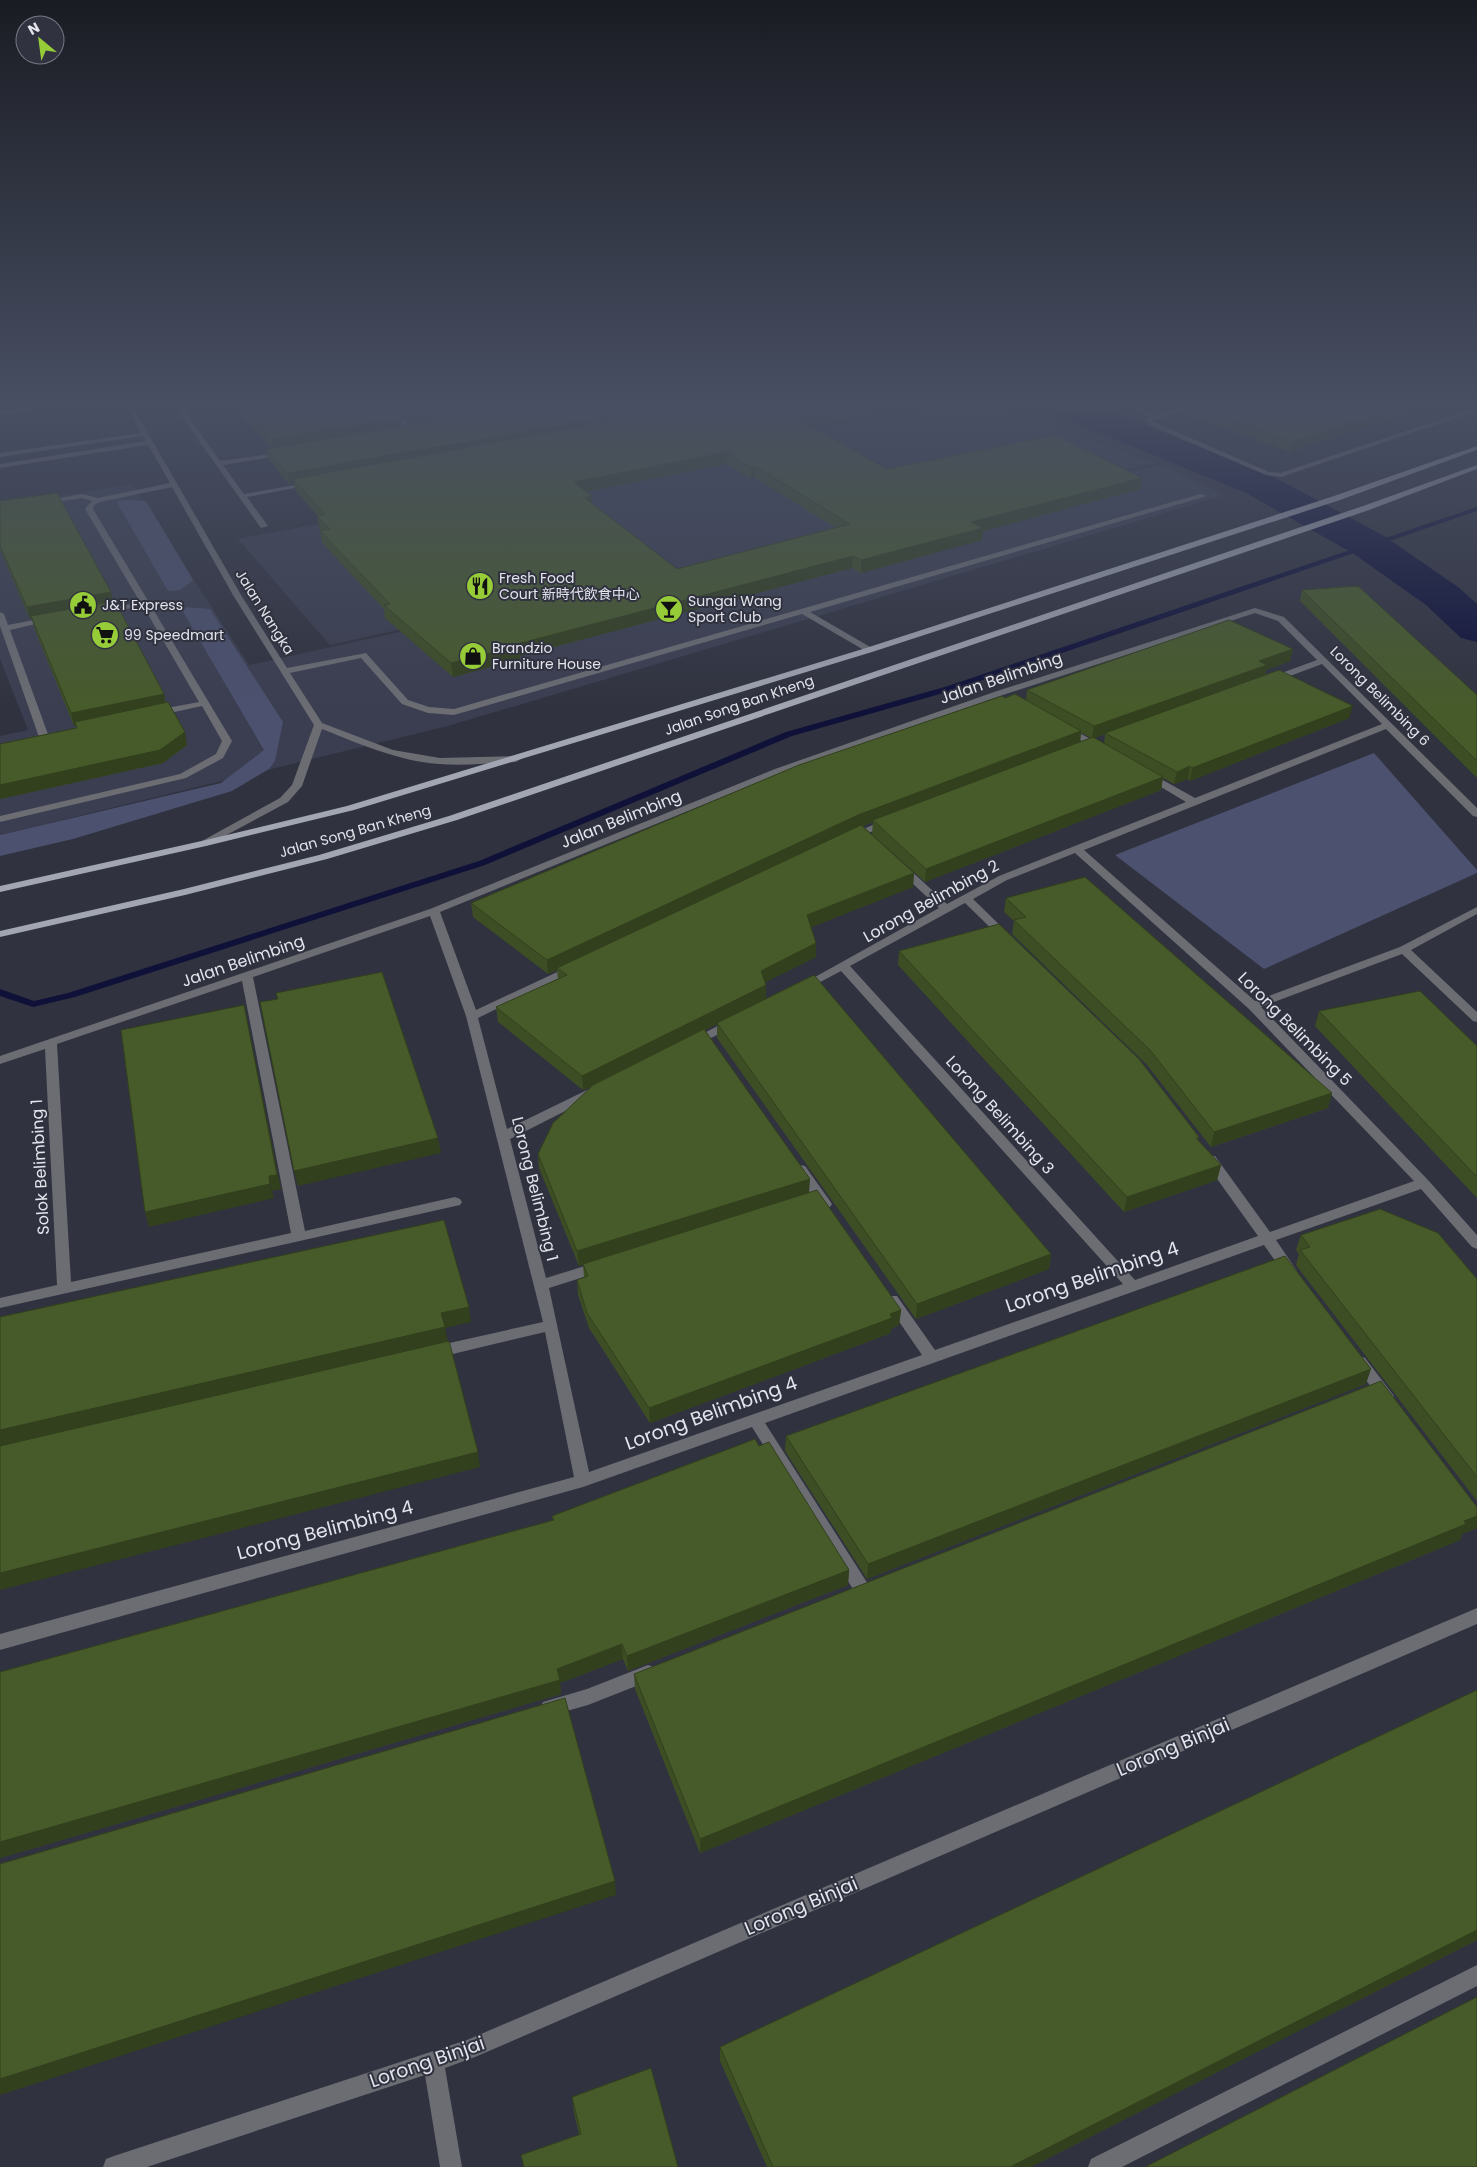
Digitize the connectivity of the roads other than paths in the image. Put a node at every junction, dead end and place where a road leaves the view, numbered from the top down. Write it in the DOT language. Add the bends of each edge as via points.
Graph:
graph roads {
  1 [pos="89,508"];
  2 [pos="186,508"];
  3 [pos="251,508"];
  4 [pos="1161,508"];
  5 [pos="1307,508"];
  6 [pos="1366,508"];
  7 [pos="264,526"];
  8 [pos="145,604"];
  9 [pos="1255,610"];
  10 [pos="803,611"];
  11 [pos="89,613"];
  12 [pos="0,614"];
  13 [pos="62,618"];
  14 [pos="6,628"];
  15 [pos="869,650"];
  16 [pos="1323,661"];
  17 [pos="285,670"];
  18 [pos="1259,684"];
  19 [pos="1000,693"];
  20 [pos="1017,702"];
  21 [pos="205,703"];
  22 [pos="148,715"];
  23 [pos="319,725"];
  24 [pos="1059,725"];
  25 [pos="1388,725"];
  26 [pos="44,737"];
  27 [pos="1112,737"];
  28 [pos="1093,744"];
  29 [pos="1075,751"];
  30 [pos="1110,753"];
  31 [pos="516,759"];
  32 [pos="1144,773"];
  33 [pos="1194,802"];
  34 [pos="1477,814"];
  35 [pos="899,818"];
  36 [pos="0,820"];
  37 [pos="845,840"];
  38 [pos="206,843"];
  39 [pos="1078,849"];
  40 [pos="897,864"];
  41 [pos="12,886"];
  42 [pos="0,887"];
  43 [pos="967,898"];
  44 [pos="947,910"];
  45 [pos="1477,910"];
  46 [pos="434,911"];
  47 [pos="2,934"];
  48 [pos="1016,946"];
  49 [pos="1404,949"];
  50 [pos="580,965"];
  51 [pos="844,967"];
  52 [pos="247,976"];
  53 [pos="792,992"];
  54 [pos="1253,1006"];
  55 [pos="472,1016"];
  56 [pos="741,1018"];
  57 [pos="1477,1018"];
  58 [pos="51,1043"];
  59 [pos="680,1049"];
  60 [pos="0,1060"];
  61 [pos="601,1088"];
  62 [pos="503,1137"];
  63 [pos="1201,1147"];
  64 [pos="792,1157"];
  65 [pos="1423,1183"];
  66 [pos="820,1197"];
  67 [pos="455,1202"];
  68 [pos="802,1203"];
  69 [pos="831,1213"];
  70 [pos="299,1237"];
  71 [pos="1266,1238"];
  72 [pos="1477,1244"];
  73 [pos="616,1262"];
  74 [pos="541,1285"];
  75 [pos="1302,1285"];
  76 [pos="1132,1286"];
  77 [pos="64,1289"];
  78 [pos="885,1290"];
  79 [pos="0,1303"];
  80 [pos="551,1325"];
  81 [pos="1349,1348"];
  82 [pos="426,1354"];
  83 [pos="932,1357"];
  84 [pos="1379,1387"];
  85 [pos="1360,1394"];
  86 [pos="1396,1410"];
  87 [pos="755,1419"];
  88 [pos="583,1481"];
  89 [pos="880,1582"];
  90 [pos="862,1590"];
  91 [pos="844,1597"];
  92 [pos="1477,1616"];
  93 [pos="0,1642"];
  94 [pos="661,1668"];
  95 [pos="531,1714"];
  96 [pos="1477,1975"];
  97 [pos="433,2062"];
  98 [pos="114,2167"];
  99 [pos="451,2167"];
  100 [pos="1100,2167"];
  1 -- 8 [label="street"];
  2 -- 17 [label="street, Jalan Nangka"];
  3 -- 7 [label="street"];
  4 -- 10 [label="street"];
  5 -- 15 [label="main road, Jalan Song Ban Kheng"];
  6 -- 47 [label="main road, Jalan Song Ban Kheng" via="453,818 323,858"];
  8 -- 11 [label="street"];
  8 -- 21 [label="street"];
  9 -- 16 [label="street, Lorong Belimbing 6" via="1281,619"];
  9 -- 19 [label="street, Jalan Belimbing"];
  10 -- 15 [label="street"];
  10 -- 17 [label="street" via="454,712 428,710 405,702 363,655"];
  12 -- 14 [label="street"];
  13 -- 14 [label="street"];
  14 -- 26 [label="street"];
  15 -- 31 [label="main road, Jalan Song Ban Kheng"];
  16 -- 18 [label="street"];
  16 -- 25 [label="street, Lorong Belimbing 6"];
  17 -- 23 [label="street, Jalan Nangka"];
  19 -- 20 [label="street"];
  19 -- 46 [label="street, Jalan Belimbing" via="778,771"];
  21 -- 22 [label="street"];
  21 -- 36 [label="street" via="227,741 220,756 183,776"];
  23 -- 31 [label="street" via="412,758 440,761"];
  23 -- 38 [label="street" via="297,786 284,800"];
  24 -- 28 [label="street"];
  25 -- 33 [label="street, Lorong Belimbing 2"];
  25 -- 34 [label="street, Lorong Belimbing 6"];
  27 -- 28 [label="street"];
  28 -- 29 [label="street"];
  28 -- 30 [label="street"];
  31 -- 38 [label="main road, Jalan Song Ban Kheng" via="350,808"];
  32 -- 33 [label="street"];
  33 -- 39 [label="street, Lorong Belimbing 2"];
  35 -- 37 [label="street" via="865,835"];
  38 -- 41 [label="main road, Jalan Song Ban Kheng"];
  39 -- 43 [label="street, Lorong Belimbing 2" via="1003,878"];
  39 -- 54 [label="street, Lorong Belimbing 5"];
  40 -- 44 [label="street"];
  41 -- 42 [label="street"];
  43 -- 44 [label="street, Lorong Belimbing 2"];
  43 -- 48 [label="street"];
  44 -- 51 [label="street, Lorong Belimbing 2"];
  45 -- 49 [label="street"];
  46 -- 52 [label="street, Jalan Belimbing"];
  46 -- 55 [label="street, Lorong Belimbing 1"];
  49 -- 54 [label="street"];
  49 -- 57 [label="street"];
  50 -- 55 [label="street"];
  51 -- 53 [label="street, Lorong Belimbing 2"];
  51 -- 76 [label="street, Lorong Belimbing 3"];
  52 -- 58 [label="street, Jalan Belimbing"];
  52 -- 70 [label="street"];
  54 -- 65 [label="street, Lorong Belimbing 5"];
  55 -- 62 [label="street, Lorong Belimbing 1"];
  56 -- 59 [label="street" via="710,1040"];
  58 -- 60 [label="street, Jalan Belimbing"];
  58 -- 77 [label="street, Solok Belimbing 1"];
  61 -- 62 [label="street"];
  62 -- 74 [label="street, Lorong Belimbing 1"];
  63 -- 71 [label="street" via="1237,1193"];
  64 -- 66 [label="street"];
  65 -- 71 [label="street, Lorong Belimbing 4"];
  65 -- 72 [label="street, Lorong Belimbing 5"];
  66 -- 68 [label="street"];
  66 -- 69 [label="street"];
  67 -- 70 [label="street"];
  70 -- 77 [label="street"];
  71 -- 75 [label="street"];
  71 -- 76 [label="street, Lorong Belimbing 4"];
  73 -- 74 [label="street"];
  74 -- 80 [label="street, Lorong Belimbing 1"];
  76 -- 83 [label="street, Lorong Belimbing 4"];
  77 -- 79 [label="street"];
  78 -- 83 [label="street"];
  80 -- 82 [label="street"];
  80 -- 88 [label="street, Lorong Belimbing 1"];
  81 -- 84 [label="street"];
  83 -- 87 [label="street, Lorong Belimbing 4"];
  84 -- 85 [label="street"];
  84 -- 86 [label="street"];
  87 -- 88 [label="street, Lorong Belimbing 4"];
  87 -- 90 [label="street"];
  88 -- 93 [label="street, Lorong Belimbing 4"];
  89 -- 90 [label="street"];
  90 -- 91 [label="street"];
  92 -- 97 [label="street, Lorong Binjai" via="468,2050"];
  94 -- 95 [label="street" via="588,1697"];
  96 -- 100 [label="street"];
  97 -- 98 [label="street, Lorong Binjai"];
  97 -- 99 [label="street"];
}
